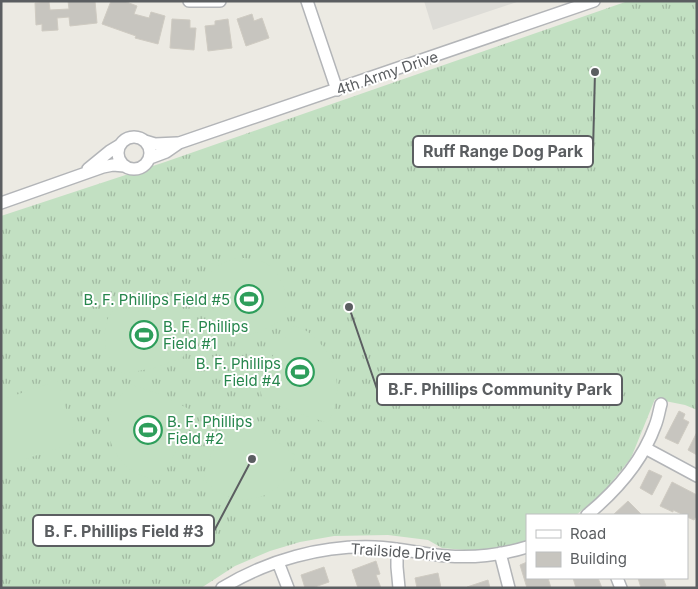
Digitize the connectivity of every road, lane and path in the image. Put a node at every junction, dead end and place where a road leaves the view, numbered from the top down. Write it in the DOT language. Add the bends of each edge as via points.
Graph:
graph roads {
  1 [pos="189,1"];
  2 [pos="220,1"];
  3 [pos="307,1"];
  4 [pos="594,1"];
  5 [pos="337,90"];
  6 [pos="146,141"];
  7 [pos="179,143"];
  8 [pos="120,145"];
  9 [pos="150,158"];
  10 [pos="124,166"];
  11 [pos="81,175"];
  12 [pos="1,203"];
  13 [pos="661,404"];
  14 [pos="645,448"];
  15 [pos="697,476"];
  16 [pos="588,514"];
  17 [pos="526,547"];
  18 [pos="397,549"];
  19 [pos="500,553"];
  20 [pos="278,562"];
  21 [pos="222,588"];
  22 [pos="288,588"];
  23 [pos="399,588"];
  24 [pos="509,588"];
  1 -- 2 [label="street"];
  3 -- 5 [label="street"];
  4 -- 5 [label="street, 4th Army Drive"];
  5 -- 7 [label="street, 4th Army Drive"];
  6 -- 7 [label="street, 4th Army Drive"];
  6 -- 8 [label="street, 4th Army Drive" via="132,137"];
  6 -- 9 [label="street"];
  7 -- 9 [label="street, 4th Army Drive"];
  8 -- 10 [label="street" via="119,158"];
  8 -- 11 [label="street, 4th Army Drive"];
  9 -- 10 [label="street, 4th Army Drive" via="138,169"];
  10 -- 11 [label="street, 4th Army Drive" via="107,166"];
  11 -- 12 [label="street, 4th Army Drive"];
  13 -- 14 [label="street"];
  14 -- 15 [label="street"];
  14 -- 16 [label="street" via="623,480"];
  17 -- 19 [label="street, Trailside Drive"];
  18 -- 19 [label="street, Trailside Drive" via="463,557"];
  18 -- 20 [label="street, Trailside Drive" via="331,549"];
  18 -- 23 [label="street"];
  19 -- 24 [label="street"];
  20 -- 21 [label="street, Trailside Drive"];
  20 -- 22 [label="street"];
}
